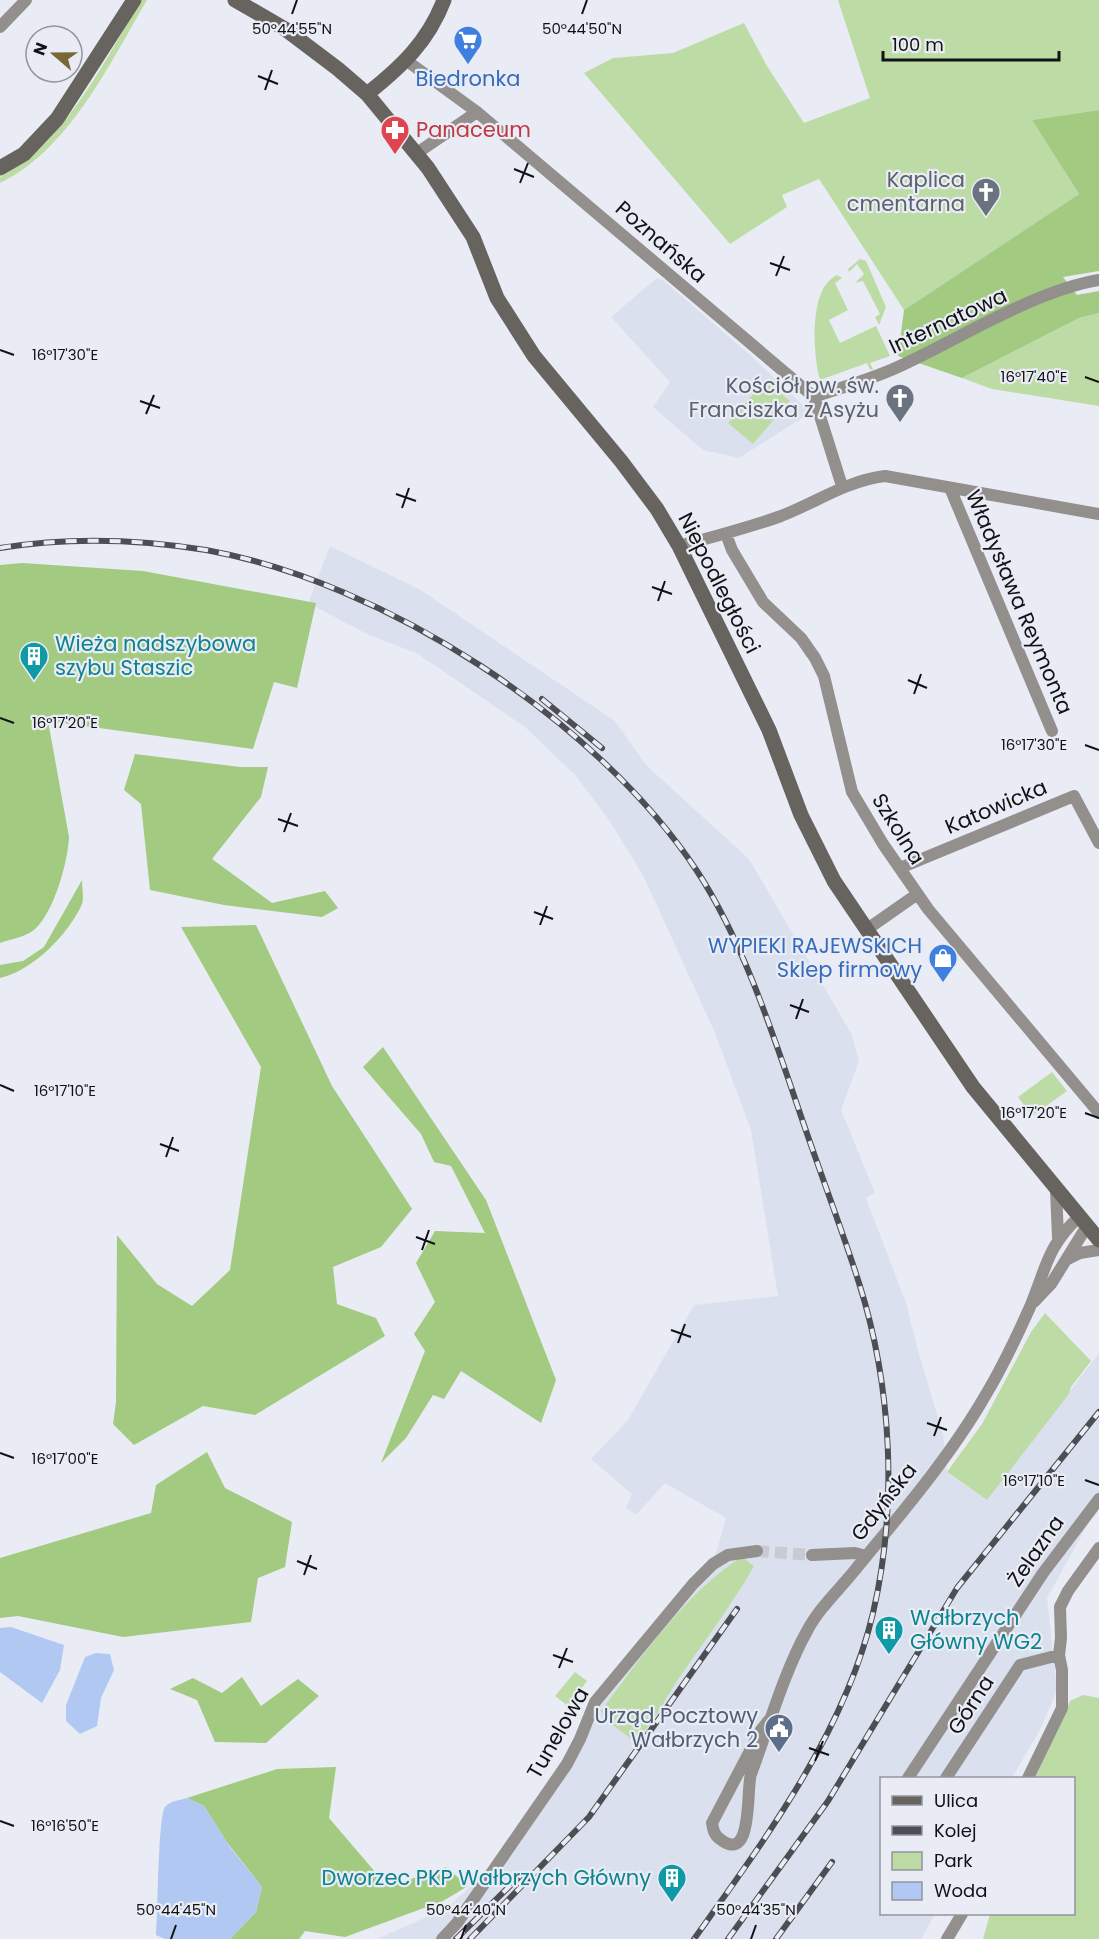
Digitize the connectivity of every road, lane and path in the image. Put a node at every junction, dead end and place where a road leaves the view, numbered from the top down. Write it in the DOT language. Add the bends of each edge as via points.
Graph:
graph roads {
  1 [pos="26,0"];
  2 [pos="134,0"];
  3 [pos="235,0"];
  4 [pos="444,0"];
  5 [pos="0,27"];
  6 [pos="407,61"];
  7 [pos="366,94"];
  8 [pos="477,112"];
  9 [pos="417,153"];
  10 [pos="0,168"];
  11 [pos="1099,280"];
  12 [pos="813,397"];
  13 [pos="843,486"];
  14 [pos="950,488"];
  15 [pos="1099,514"];
  16 [pos="726,534"];
  17 [pos="679,546"];
  18 [pos="1052,731"];
  19 [pos="1099,843"];
  20 [pos="900,868"];
  21 [pos="916,895"];
  22 [pos="866,930"];
  23 [pos="1099,1113"];
  24 [pos="1056,1190"];
  25 [pos="1083,1221"];
  26 [pos="1058,1237"];
  27 [pos="1099,1240"];
  28 [pos="1099,1250"];
  29 [pos="1067,1260"];
  30 [pos="1029,1307"];
  31 [pos="1099,1499"];
  32 [pos="1099,1548"];
  33 [pos="757,1551"];
  34 [pos="812,1555"];
  35 [pos="866,1556"];
  36 [pos="1059,1655"];
  37 [pos="770,1719"];
  38 [pos="909,1777"];
  39 [pos="947,1777"];
  40 [pos="1029,1777"];
  41 [pos="961,1915"];
  42 [pos="442,1939"];
  43 [pos="947,1939"];
  1 -- 5 [label="street"];
  2 -- 10 [label="main road" via="57,119 32,147"];
  3 -- 7 [label="main road, Niepodległości" via="318,51"];
  4 -- 6 [label="main road" via="427,35"];
  6 -- 7 [label="main road"];
  6 -- 8 [label="street, Poznańska"];
  7 -- 9 [label="main road, Niepodległości"];
  8 -- 9 [label="street"];
  8 -- 12 [label="street, Poznańska"];
  9 -- 17 [label="main road, Niepodległości" via="473,237 497,298 534,356 621,461"];
  11 -- 12 [label="street, Internatowa" via="1018,308 897,367"];
  12 -- 13 [label="street"];
  13 -- 14 [label="street" via="885,476"];
  13 -- 16 [label="street" via="783,515"];
  14 -- 15 [label="street"];
  14 -- 18 [label="street, Władysława Reymonta"];
  16 -- 17 [label="street"];
  16 -- 20 [label="street, Szkolna" via="763,602 801,638 815,658 824,676 852,792"];
  17 -- 22 [label="main road, Niepodległości" via="769,730 819,855"];
  19 -- 20 [label="street, Katowicka" via="1074,796"];
  20 -- 21 [label="street, Szkolna"];
  21 -- 22 [label="street"];
  21 -- 23 [label="street, Szkolna"];
  22 -- 24 [label="main road, Niepodległości" via="973,1088"];
  24 -- 25 [label="main road, Niepodległości"];
  24 -- 26 [label="street, Gdyńska"];
  25 -- 26 [label="street, Gdyńska"];
  25 -- 27 [label="main road, Niepodległości"];
  25 -- 29 [label="street, Gdyńska"];
  26 -- 30 [label="street, Gdyńska"];
  28 -- 29 [label="street"];
  29 -- 30 [label="street, Gdyńska"];
  30 -- 35 [label="street, Gdyńska" via="985,1396"];
  31 -- 38 [label="street, Żelazna" via="1042,1574"];
  32 -- 36 [label="street" via="1060,1607"];
  33 -- 42 [label="street, Tunelowa" via="728,1555 713,1564 606,1688 595,1702 567,1764 458,1923"];
  34 -- 35 [label="street"];
  35 -- 37 [label="street, Gdyńska" via="807,1631"];
  36 -- 39 [label="street, Górna" via="1020,1665"];
  36 -- 40 [label="street" via="1062,1708"];
  37 -- 37 [label="street, Gdyńska" via="712,1823 721,1840 734,1843 744,1834 747,1783"];
  41 -- 43 [label="street"];
}
